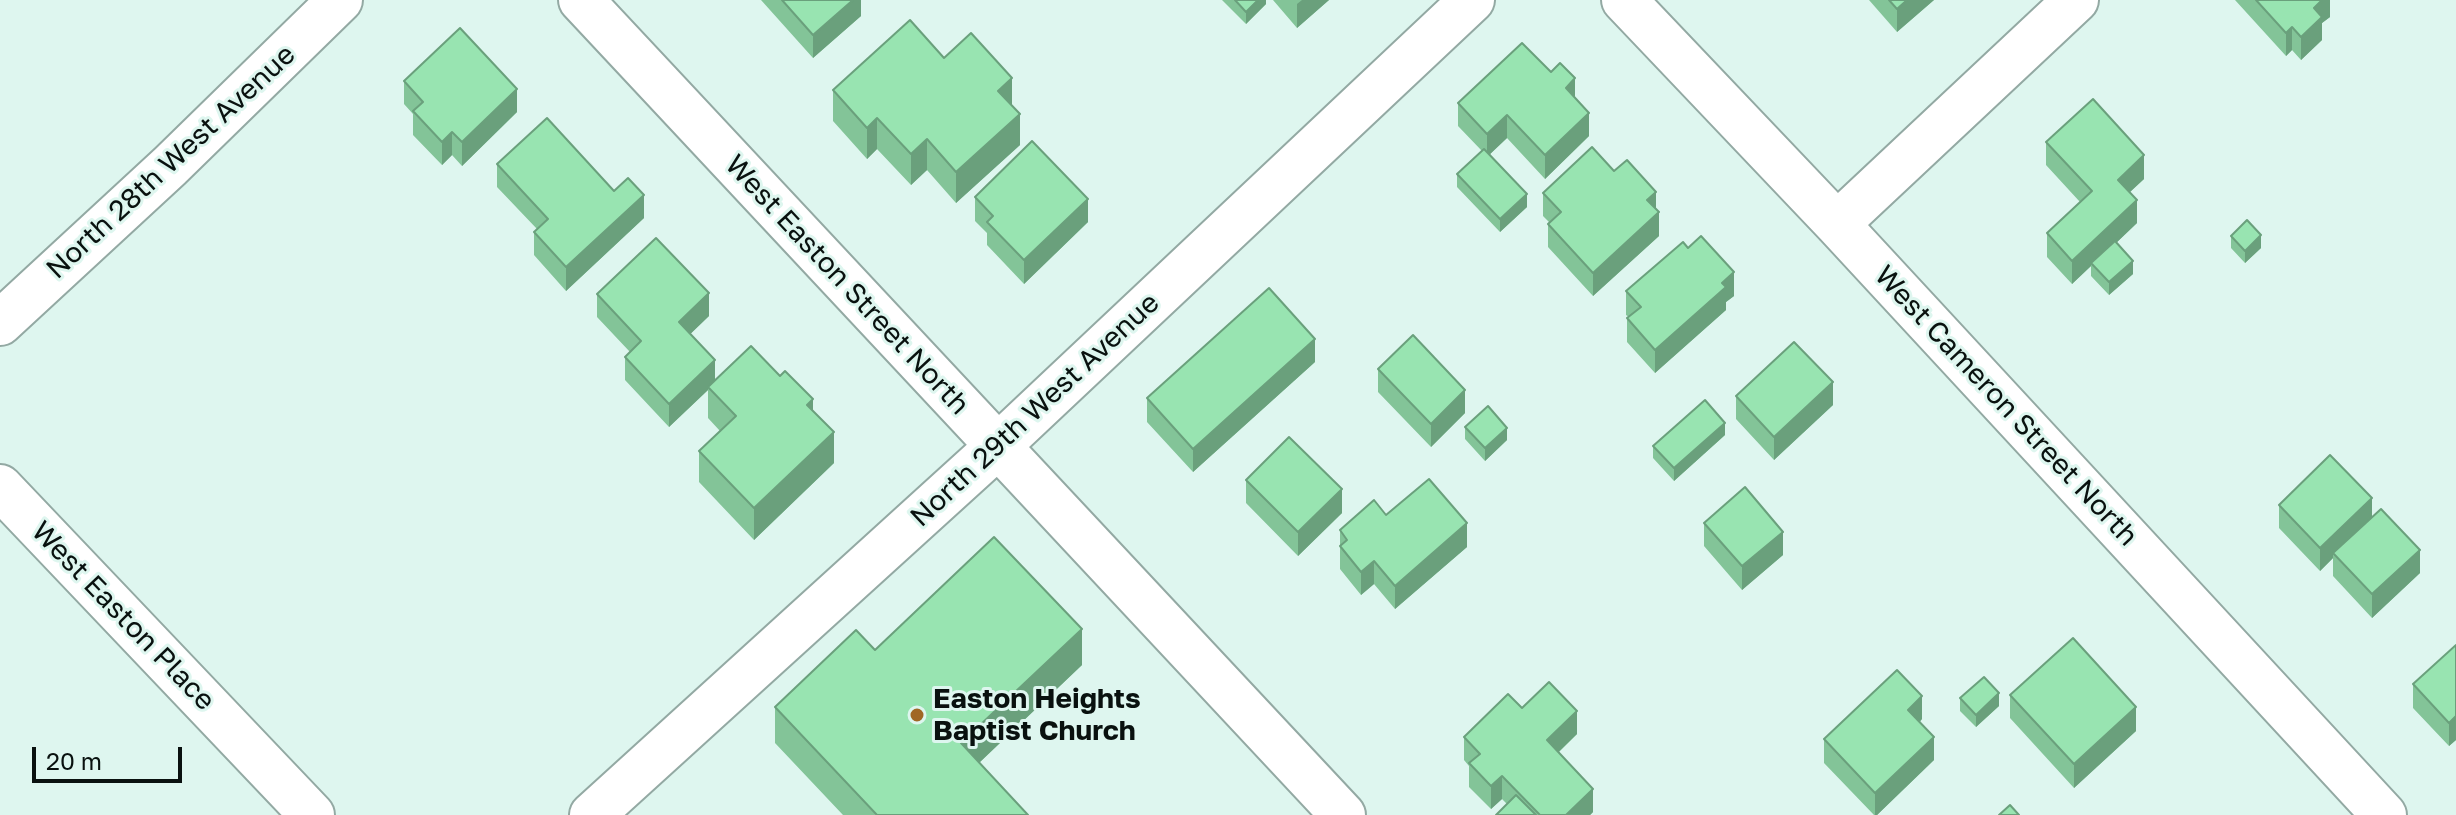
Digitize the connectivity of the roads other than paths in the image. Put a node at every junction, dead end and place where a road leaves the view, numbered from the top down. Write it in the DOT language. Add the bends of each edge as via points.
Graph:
graph roads {
  1 [pos="340,0"];
  2 [pos="581,0"];
  3 [pos="1472,0"];
  4 [pos="1624,0"];
  5 [pos="2076,0"];
  6 [pos="1837,224"];
  7 [pos="0,323"];
  8 [pos="997,447"];
  9 [pos="0,487"];
  10 [pos="312,815"];
  11 [pos="592,815"];
  12 [pos="1343,815"];
  13 [pos="2384,815"];
  1 -- 7 [label="street, North 28th West Avenue"];
  2 -- 8 [label="street, West Easton Street North"];
  3 -- 8 [label="street, North 29th West Avenue"];
  4 -- 6 [label="street, West Cameron Street North"];
  5 -- 6 [label="street"];
  6 -- 13 [label="street, West Cameron Street North"];
  8 -- 11 [label="street, North 29th West Avenue"];
  8 -- 12 [label="street, West Easton Street North"];
  9 -- 10 [label="street, West Easton Place"];
}
